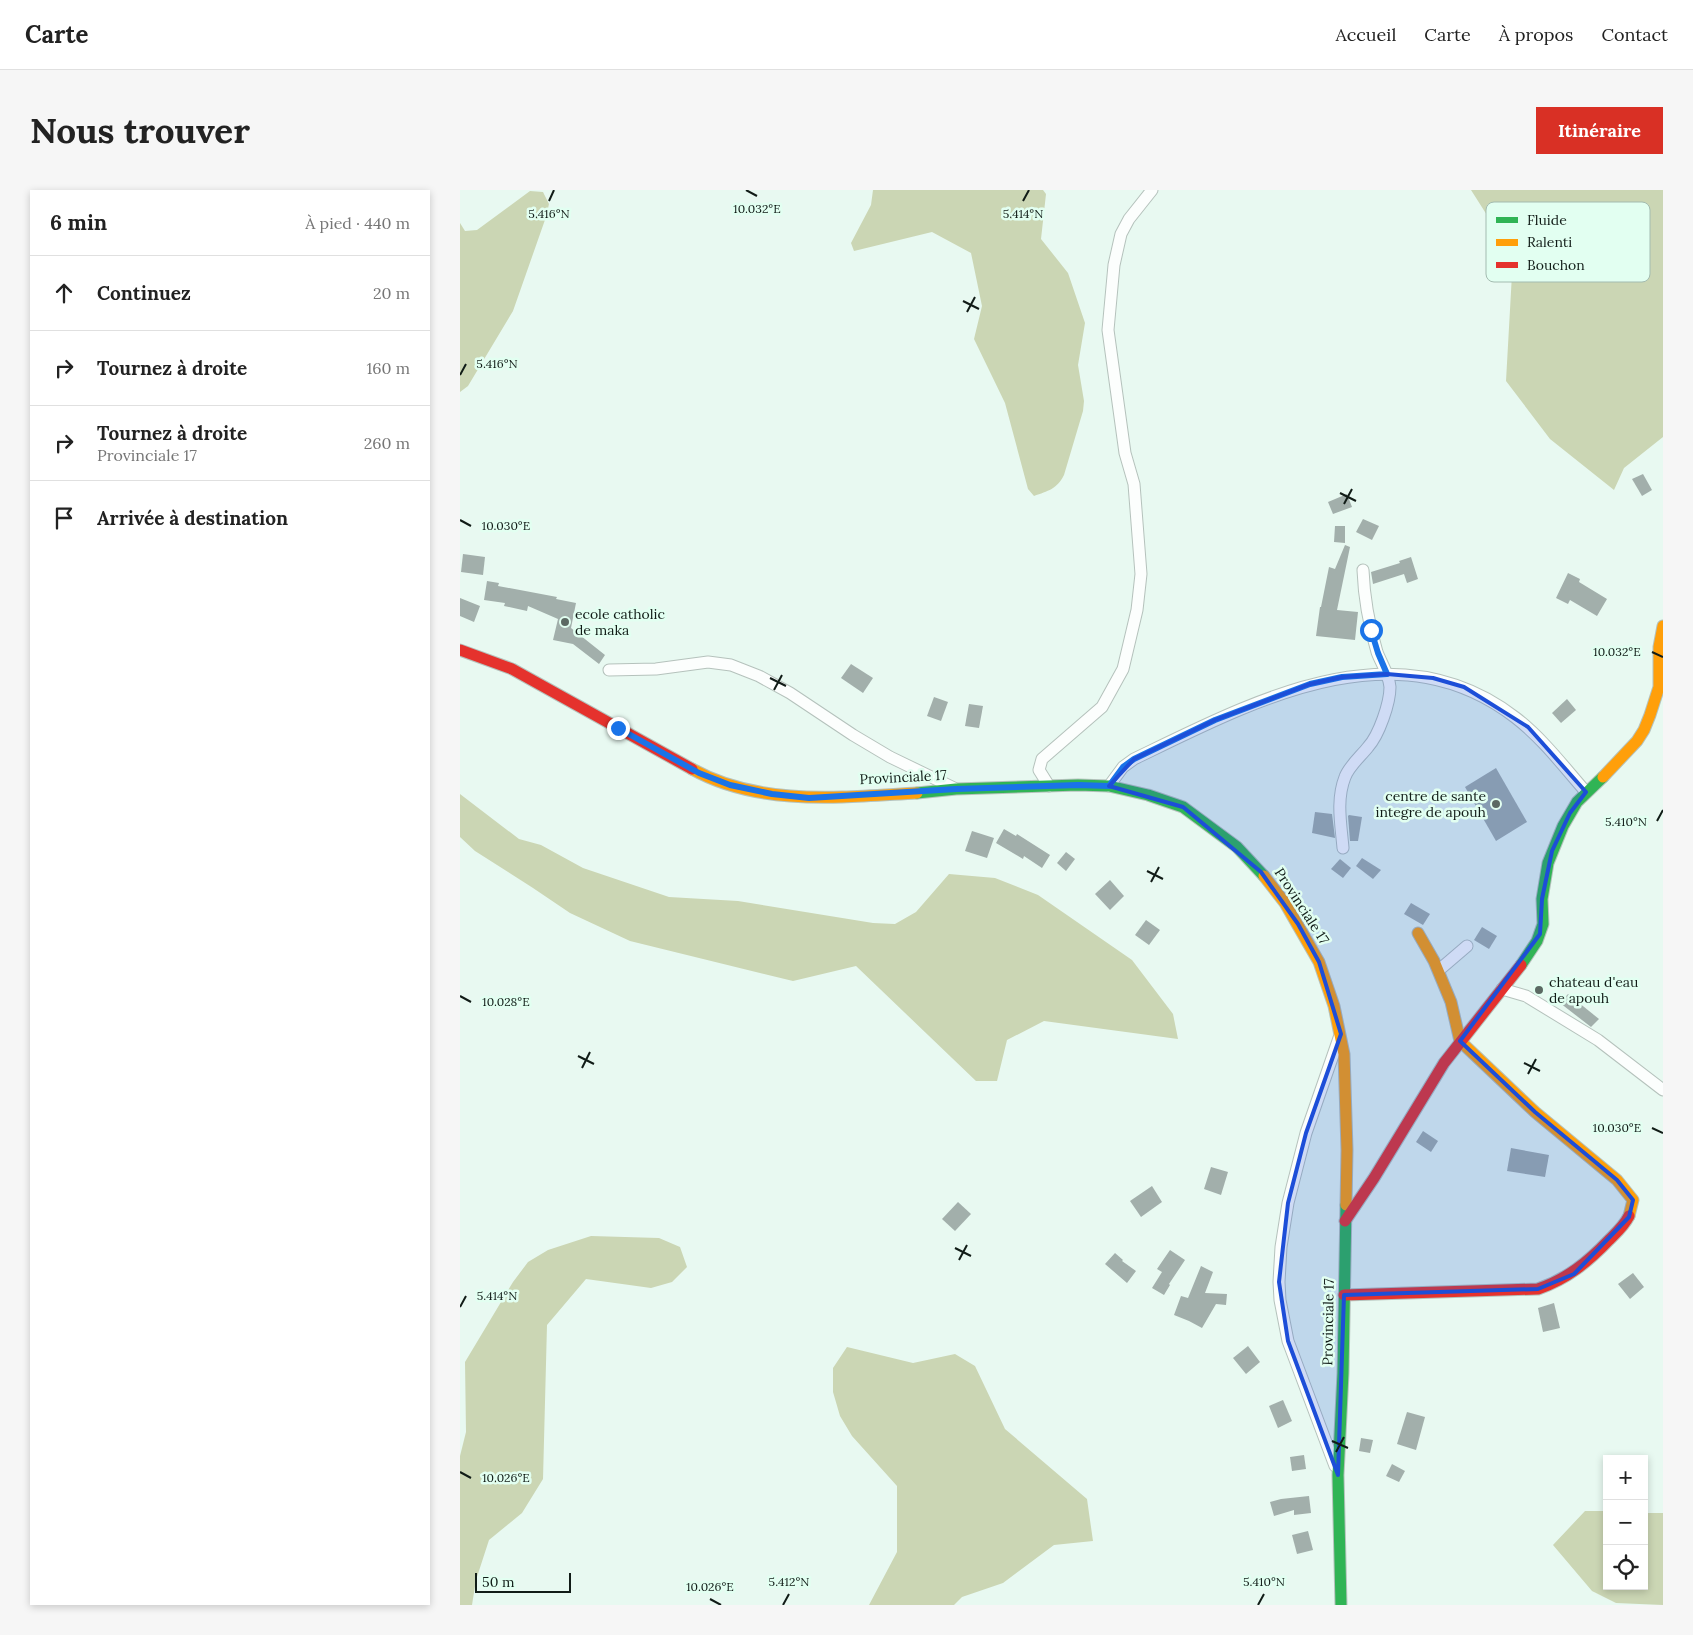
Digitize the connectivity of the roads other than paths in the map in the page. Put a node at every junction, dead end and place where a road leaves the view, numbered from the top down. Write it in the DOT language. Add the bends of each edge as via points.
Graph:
graph roads {
  1 [pos="1152,190"];
  2 [pos="1363,570"];
  3 [pos="1663,626"];
  4 [pos="460,650"];
  5 [pos="609,670"];
  6 [pos="1387,674"];
  7 [pos="1049,786"];
  8 [pos="1109,786"];
  9 [pos="956,789"];
  10 [pos="1586,792"];
  11 [pos="1342,848"];
  12 [pos="1418,933"];
  13 [pos="1467,946"];
  14 [pos="1439,970"];
  15 [pos="1502,989"];
  16 [pos="1341,1034"];
  17 [pos="1460,1041"];
  18 [pos="1663,1090"];
  19 [pos="1345,1222"];
  20 [pos="1344,1295"];
  21 [pos="1338,1475"];
  22 [pos="1341,1605"];
  1 -- 7 [label="street" via="1121,234 1114,265 1108,330 1125,453 1134,484 1141,574 1137,610 1123,668 1102,707 1042,759 1039,770"];
  2 -- 6 [label="street" via="1371,630"];
  3 -- 10 [label="main road" via="1659,647 1659,687 1644,730 1626,754"];
  4 -- 9 [label="main road, Provinciale 17" via="512,670 699,773 730,785 809,798"];
  5 -- 9 [label="street" via="656,669 708,662 731,665 790,693 853,735"];
  6 -- 8 [label="street" via="1342,677 1310,684 1215,720 1134,759 1123,767"];
  6 -- 10 [label="street" via="1433,678 1464,687 1503,709 1528,727"];
  6 -- 11 [label="street" via="1390,688 1378,732 1345,775 1339,796"];
  7 -- 8 [label="main road, Provinciale 17"];
  7 -- 9 [label="main road, Provinciale 17"];
  8 -- 16 [label="main road, Provinciale 17" via="1183,807 1237,847 1261,872 1285,903 1319,962"];
  10 -- 15 [label="main road" via="1570,813 1552,851 1542,899 1540,934"];
  12 -- 14 [label="main road"];
  13 -- 14 [label="street"];
  14 -- 17 [label="main road"];
  15 -- 17 [label="main road"];
  15 -- 18 [label="street" via="1526,996 1598,1040"];
  16 -- 19 [label="main road, Provinciale 17" via="1346,1075"];
  16 -- 21 [label="street" via="1306,1133 1288,1203 1280,1248 1279,1282 1288,1341"];
  17 -- 19 [label="main road"];
  17 -- 20 [label="main road" via="1535,1112 1617,1180 1633,1200 1629,1217 1625,1225 1574,1274 1538,1289"];
  19 -- 20 [label="main road, Provinciale 17"];
  20 -- 21 [label="main road, Provinciale 17"];
  21 -- 22 [label="main road, Provinciale 17"];
}
